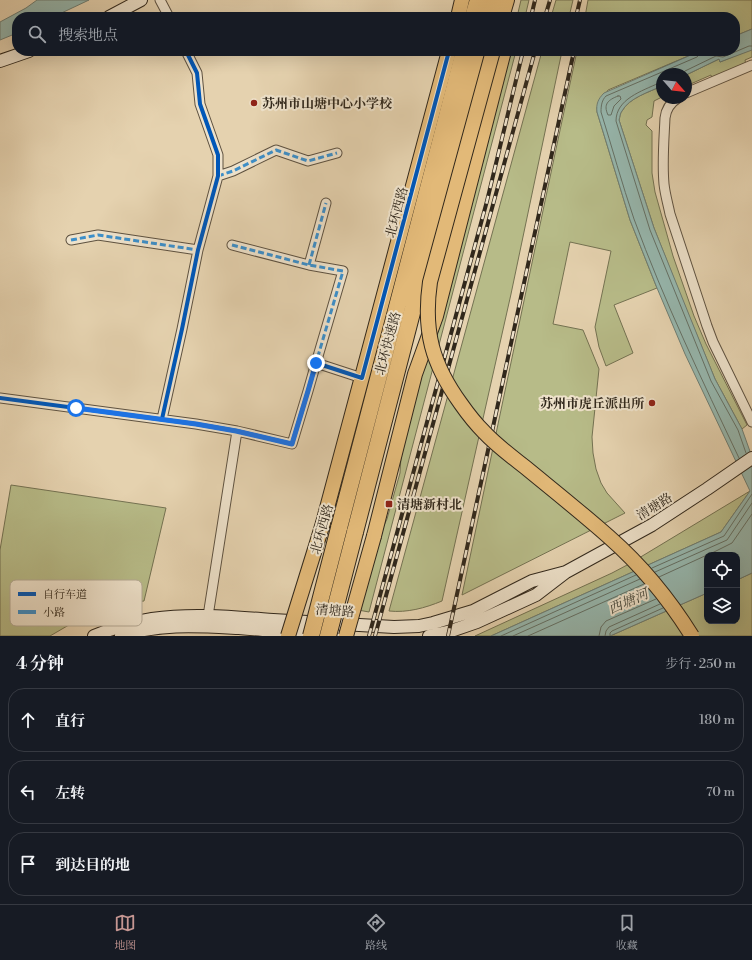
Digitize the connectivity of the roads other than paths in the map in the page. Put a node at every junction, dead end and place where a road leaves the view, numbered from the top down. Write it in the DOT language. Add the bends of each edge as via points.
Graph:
graph roads {
  1 [pos="141,0"];
  2 [pos="160,0"];
  3 [pos="462,0"];
  4 [pos="478,0"];
  5 [pos="493,0"];
  6 [pos="507,0"];
  7 [pos="516,0"];
  8 [pos="118,12"];
  9 [pos="166,12"];
  10 [pos="459,12"];
  11 [pos="474,12"];
  12 [pos="490,12"];
  13 [pos="503,12"];
  14 [pos="513,12"];
  15 [pos="14,56"];
  16 [pos="189,56"];
  17 [pos="448,56"];
  18 [pos="463,56"];
  19 [pos="479,56"];
  20 [pos="492,56"];
  21 [pos="503,56"];
  22 [pos="0,61"];
  23 [pos="752,65"];
  24 [pos="692,90"];
  25 [pos="671,104"];
  26 [pos="338,153"];
  27 [pos="218,176"];
  28 [pos="326,203"];
  29 [pos="71,240"];
  30 [pos="232,245"];
  31 [pos="198,250"];
  32 [pos="309,265"];
  33 [pos="316,363"];
  34 [pos="362,378"];
  35 [pos="0,398"];
  36 [pos="162,419"];
  37 [pos="752,422"];
  38 [pos="236,431"];
  39 [pos="752,458"];
  40 [pos="330,564"];
  41 [pos="566,572"];
  42 [pos="142,621"];
  43 [pos="122,626"];
  44 [pos="207,626"];
  45 [pos="94,636"];
  46 [pos="120,636"];
  47 [pos="288,636"];
  48 [pos="300,636"];
  49 [pos="311,636"];
  50 [pos="328,636"];
  51 [pos="337,636"];
  52 [pos="346,636"];
  53 [pos="429,636"];
  54 [pos="692,636"];
  1 -- 8 [label="main road"];
  2 -- 9 [label="street"];
  3 -- 10 [label="main road"];
  4 -- 11 [label="highway"];
  5 -- 12 [label="highway"];
  6 -- 13 [label="main road"];
  7 -- 14 [label="main road"];
  15 -- 22 [label="main road"];
  16 -- 27 [label="street" via="198,73 200,104 218,154"];
  17 -- 34 [label="main road, 北环西路"];
  18 -- 40 [label="highway, 北环快速路, bridge"];
  19 -- 50 [label="highway, 北环快速路, bridge"];
  20 -- 54 [label="main road, bridge" via="430,282 427,318 434,355 455,396 483,432 628,555 653,581"];
  21 -- 52 [label="main road, bridge" via="436,316 415,374"];
  23 -- 24 [label="street"];
  25 -- 37 [label="street" via="665,118 663,171 670,214 707,326"];
  26 -- 27 [label="street" via="308,161 276,150"];
  27 -- 31 [label="street"];
  28 -- 32 [label="street"];
  29 -- 31 [label="street" via="98,235"];
  30 -- 32 [label="street"];
  31 -- 36 [label="street"];
  32 -- 33 [label="street" via="343,271"];
  33 -- 34 [label="street"];
  33 -- 38 [label="street" via="292,444"];
  34 -- 47 [label="main road, 北环西路, bridge" via="323,524"];
  35 -- 36 [label="street"];
  36 -- 38 [label="street"];
  38 -- 44 [label="street"];
  39 -- 41 [label="main road, 清塘路" via="652,525"];
  40 -- 48 [label="highway, bridge"];
  40 -- 49 [label="highway, 北环快速路, bridge"];
  41 -- 44 [label="main road, 清塘路" via="532,581 473,611 418,626"];
  41 -- 53 [label="main road, 清塘路" via="529,598 477,622"];
  42 -- 44 [label="main road, 清塘路" via="176,616"];
  43 -- 45 [label="main road, 清塘路"];
  44 -- 46 [label="main road, 清塘路" via="180,626"];
  44 -- 51 [label="main road, 清塘路"];
}
